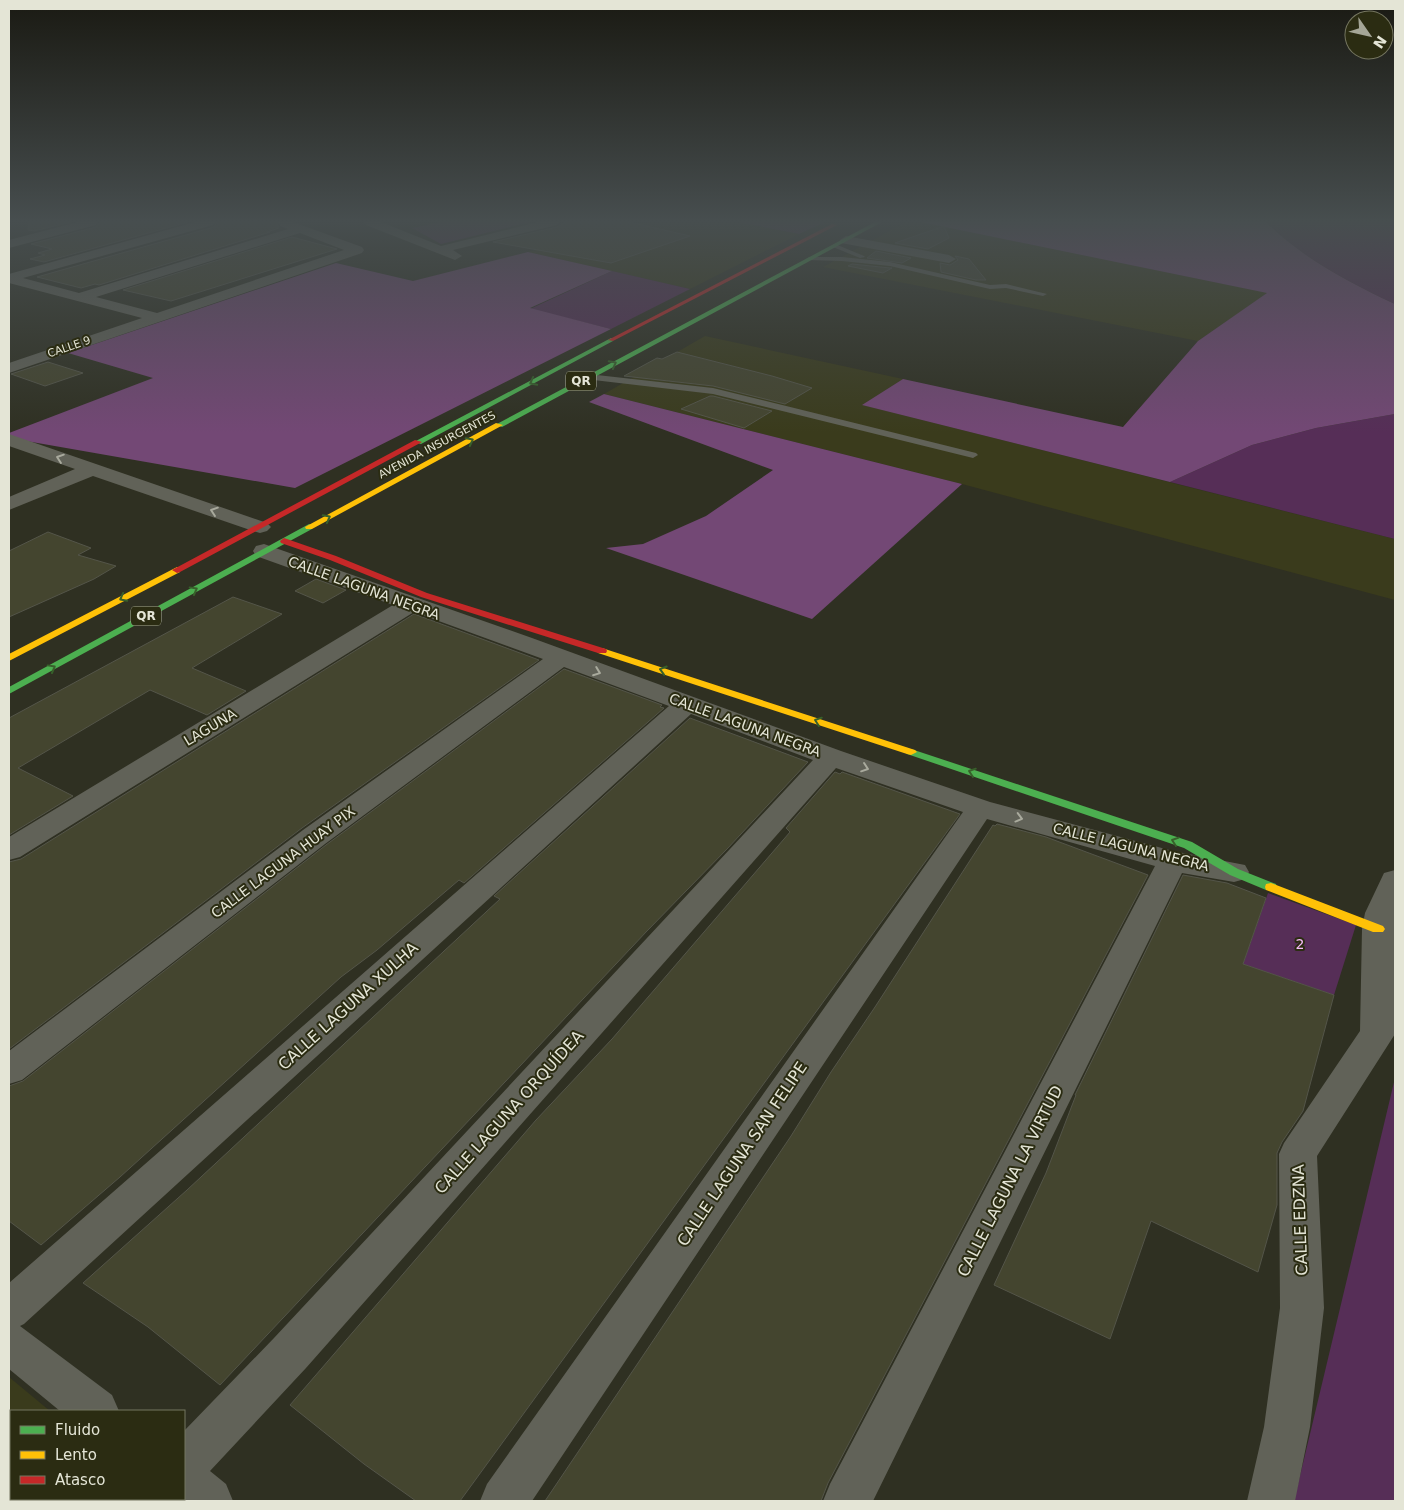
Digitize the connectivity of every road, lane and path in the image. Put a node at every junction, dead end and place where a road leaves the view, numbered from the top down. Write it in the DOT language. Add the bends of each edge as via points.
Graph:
graph roads {
  1 [pos="64,292"];
  2 [pos="96,292"];
  3 [pos="230,292"];
  4 [pos="704,292"];
  5 [pos="747,292"];
  6 [pos="1035,292"];
  7 [pos="1042,294"];
  8 [pos="81,297"];
  9 [pos="156,317"];
  10 [pos="9,368"];
  11 [pos="555,370"];
  12 [pos="588,378"];
  13 [pos="9,440"];
  14 [pos="402,452"];
  15 [pos="973,455"];
  16 [pos="9,460"];
  17 [pos="433,461"];
  18 [pos="92,469"];
  19 [pos="68,480"];
  20 [pos="9,504"];
  21 [pos="260,527"];
  22 [pos="238,538"];
  23 [pos="284,541"];
  24 [pos="264,551"];
  25 [pos="410,604"];
  26 [pos="9,658"];
  27 [pos="561,658"];
  28 [pos="9,691"];
  29 [pos="688,704"];
  30 [pos="831,757"];
  31 [pos="980,808"];
  32 [pos="9,850"];
  33 [pos="1174,861"];
  34 [pos="1234,872"];
  35 [pos="1395,880"];
  36 [pos="1378,929"];
  37 [pos="9,1070"];
  38 [pos="9,1310"];
  39 [pos="9,1342"];
  40 [pos="95,1410"];
  41 [pos="185,1464"];
  42 [pos="185,1482"];
  43 [pos="209,1501"];
  44 [pos="504,1501"];
  45 [pos="847,1501"];
  46 [pos="1271,1501"];
  1 -- 8 [label="street"];
  2 -- 8 [label="street"];
  3 -- 9 [label="street, CALLE 9"];
  4 -- 11 [label="main road, AVENIDA INSURGENTES / QR"];
  12 -- 5 [label="main road, AVENIDA INSURGENTES / QR, one-way"];
  6 -- 7 [label="lane"];
  8 -- 9 [label="street"];
  9 -- 10 [label="street, CALLE 9"];
  11 -- 12 [label="main road"];
  11 -- 14 [label="main road, AVENIDA INSURGENTES / QR, one-way"];
  12 -- 15 [label="lane" via="713,391"];
  17 -- 12 [label="main road, AVENIDA INSURGENTES / QR, one-way"];
  18 -- 13 [label="street, one-way"];
  14 -- 17 [label="main road"];
  14 -- 21 [label="main road, AVENIDA INSURGENTES / QR"];
  16 -- 19 [label="street"];
  23 -- 17 [label="main road, AVENIDA INSURGENTES / QR, one-way"];
  18 -- 19 [label="street"];
  21 -- 18 [label="street, one-way"];
  19 -- 20 [label="street"];
  19 -- 22 [label="street"];
  21 -- 22 [label="main road, AVENIDA INSURGENTES / QR"];
  22 -- 26 [label="main road, AVENIDA INSURGENTES / QR, one-way"];
  23 -- 24 [label="main road, AVENIDA INSURGENTES / QR"];
  34 -- 23 [label="main road, CALLE LAGUNA NEGRA, one-way" via="1188,845 708,684 424,595"];
  24 -- 25 [label="street, CALLE LAGUNA NEGRA"];
  28 -- 24 [label="main road, AVENIDA INSURGENTES / QR, one-way"];
  25 -- 27 [label="street, CALLE LAGUNA NEGRA"];
  25 -- 32 [label="street, LAGUNA"];
  27 -- 29 [label="street, CALLE LAGUNA NEGRA, one-way"];
  27 -- 37 [label="street, CALLE LAGUNA HUAY PIX" via="314,837"];
  29 -- 30 [label="street, CALLE LAGUNA NEGRA"];
  29 -- 38 [label="street, CALLE LAGUNA XULHA"];
  30 -- 31 [label="street, CALLE LAGUNA NEGRA, one-way"];
  30 -- 41 [label="street, CALLE LAGUNA ORQUÍDEA" via="290,1353"];
  31 -- 33 [label="street, CALLE LAGUNA NEGRA, one-way"];
  31 -- 44 [label="street, CALLE LAGUNA SAN FELIPE"];
  33 -- 34 [label="street, CALLE LAGUNA NEGRA"];
  33 -- 45 [label="street, CALLE LAGUNA LA VIRTUD"];
  34 -- 36 [label="main road, CALLE LAGUNA NEGRA"];
  35 -- 36 [label="street, CALLE EDZNA" via="1381,912"];
  36 -- 46 [label="street, CALLE EDZNA" via="1378,1033 1298,1154 1302,1308 1286,1427"];
  39 -- 40 [label="street"];
  42 -- 43 [label="street"];
}
